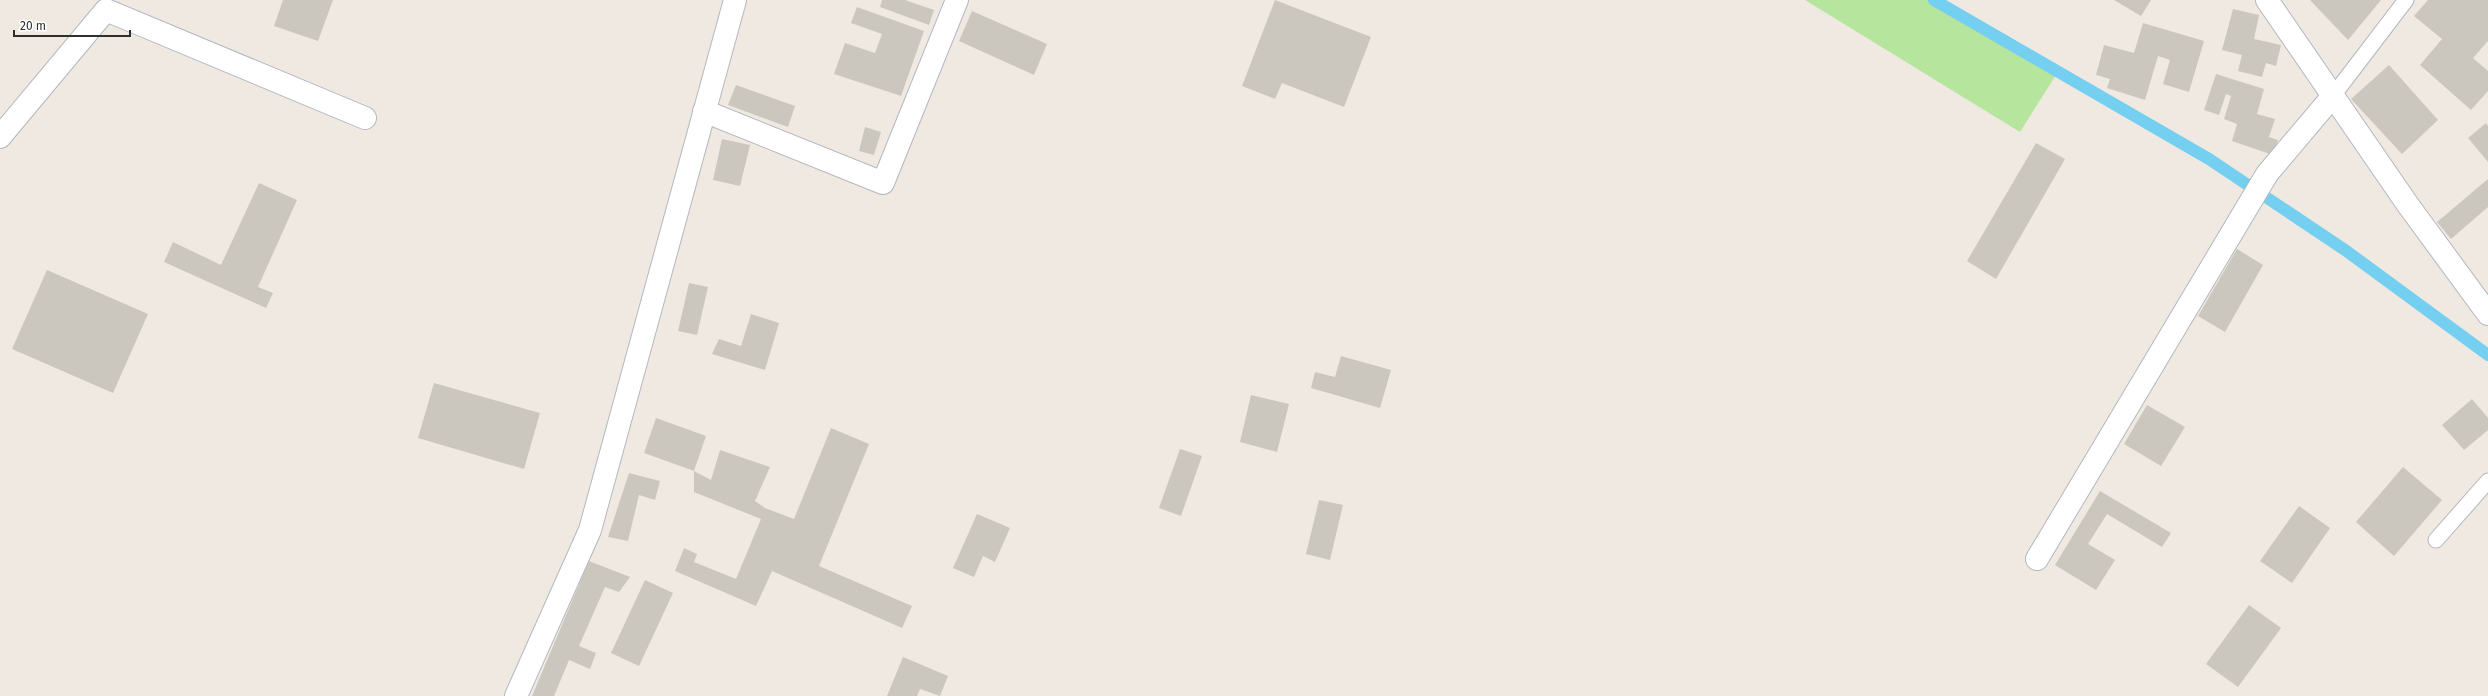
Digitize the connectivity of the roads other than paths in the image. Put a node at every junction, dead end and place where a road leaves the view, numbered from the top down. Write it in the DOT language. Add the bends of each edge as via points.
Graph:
graph roads {
  1 [pos="735,0"];
  2 [pos="957,0"];
  3 [pos="2267,0"];
  4 [pos="2406,0"];
  5 [pos="2332,97"];
  6 [pos="704,111"];
  7 [pos="365,118"];
  8 [pos="0,137"];
  9 [pos="2488,314"];
  10 [pos="2488,481"];
  11 [pos="2436,540"];
  12 [pos="2037,559"];
  13 [pos="516,696"];
  1 -- 6 [label="street"];
  2 -- 6 [label="street" via="883,183"];
  3 -- 5 [label="street"];
  4 -- 5 [label="lane"];
  5 -- 9 [label="street"];
  5 -- 12 [label="street" via="2267,174"];
  6 -- 13 [label="street" via="590,530"];
  7 -- 8 [label="street" via="106,10"];
  10 -- 11 [label="lane"];
}
